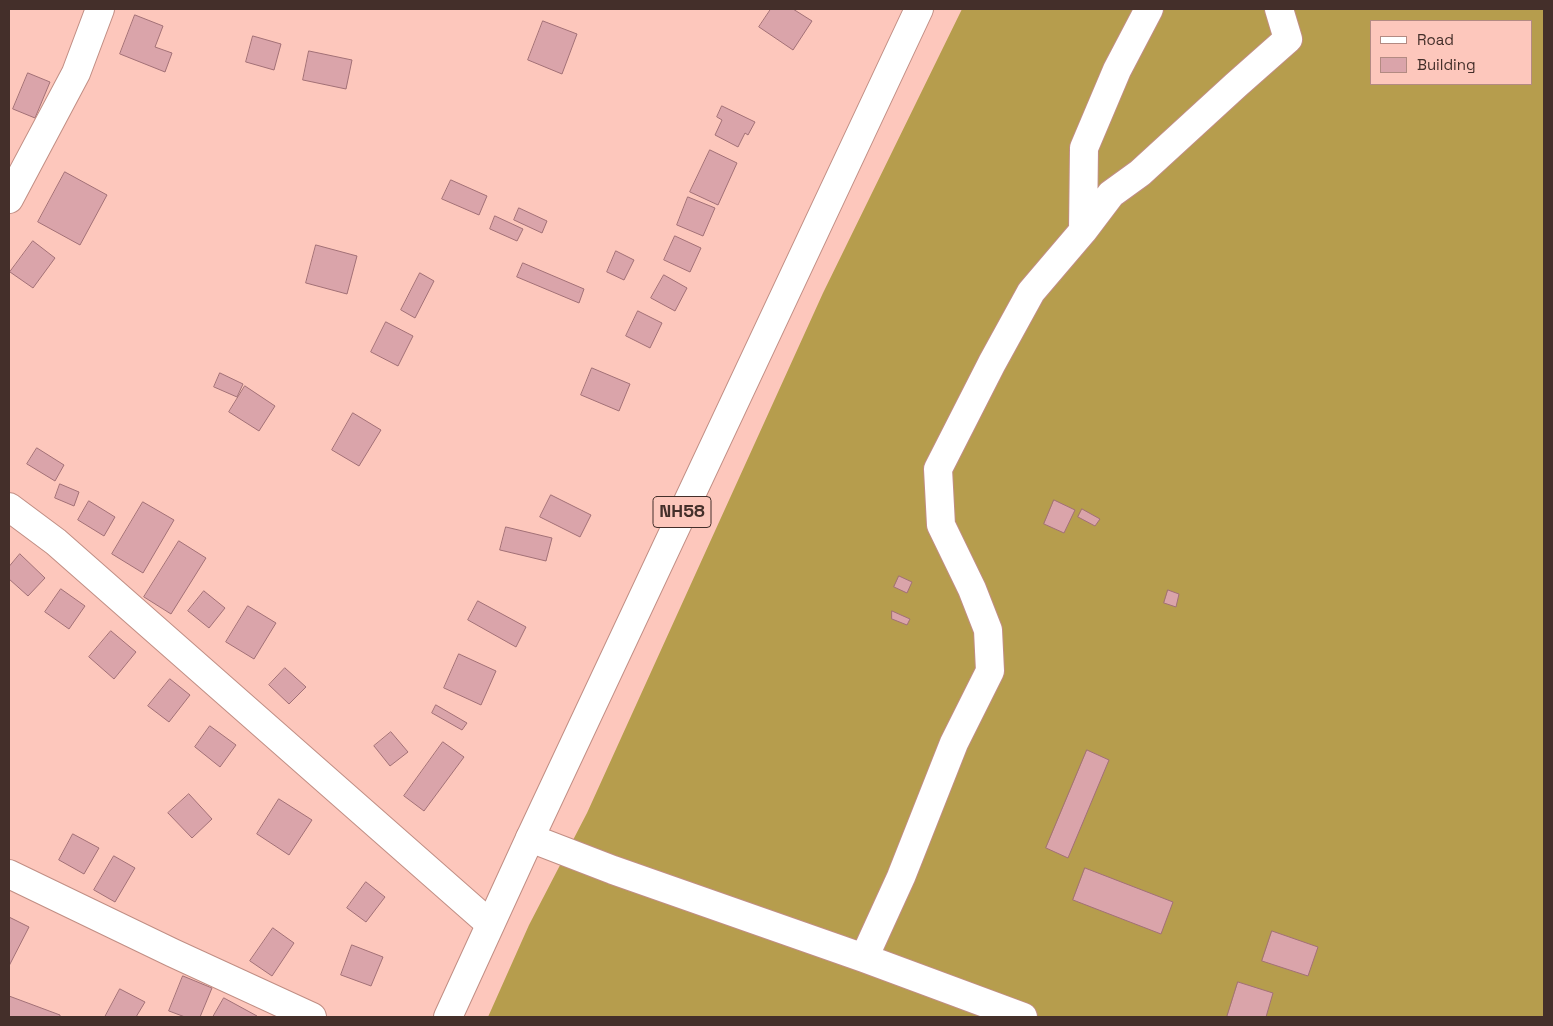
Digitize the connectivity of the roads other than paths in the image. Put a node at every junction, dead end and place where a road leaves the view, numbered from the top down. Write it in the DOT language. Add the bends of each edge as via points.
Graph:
graph roads {
  1 [pos="100,9"];
  2 [pos="919,9"];
  3 [pos="1149,9"];
  4 [pos="1279,9"];
  5 [pos="9,199"];
  6 [pos="1082,231"];
  7 [pos="9,507"];
  8 [pos="530,838"];
  9 [pos="9,874"];
  10 [pos="490,924"];
  11 [pos="864,958"];
  12 [pos="312,1017"];
  13 [pos="448,1017"];
  14 [pos="1023,1017"];
  1 -- 5 [label="street" via="76,73"];
  2 -- 8 [label="street, NH58"];
  3 -- 6 [label="street" via="1117,70 1084,148"];
  4 -- 6 [label="street" via="1288,39 1140,173 1111,194"];
  6 -- 11 [label="street" via="1031,292 938,469 941,525 988,630 990,671 954,743 901,877"];
  7 -- 10 [label="street" via="56,542"];
  8 -- 10 [label="street, NH58"];
  8 -- 11 [label="street"];
  9 -- 12 [label="street"];
  10 -- 13 [label="street, NH58"];
  11 -- 14 [label="street"];
}
